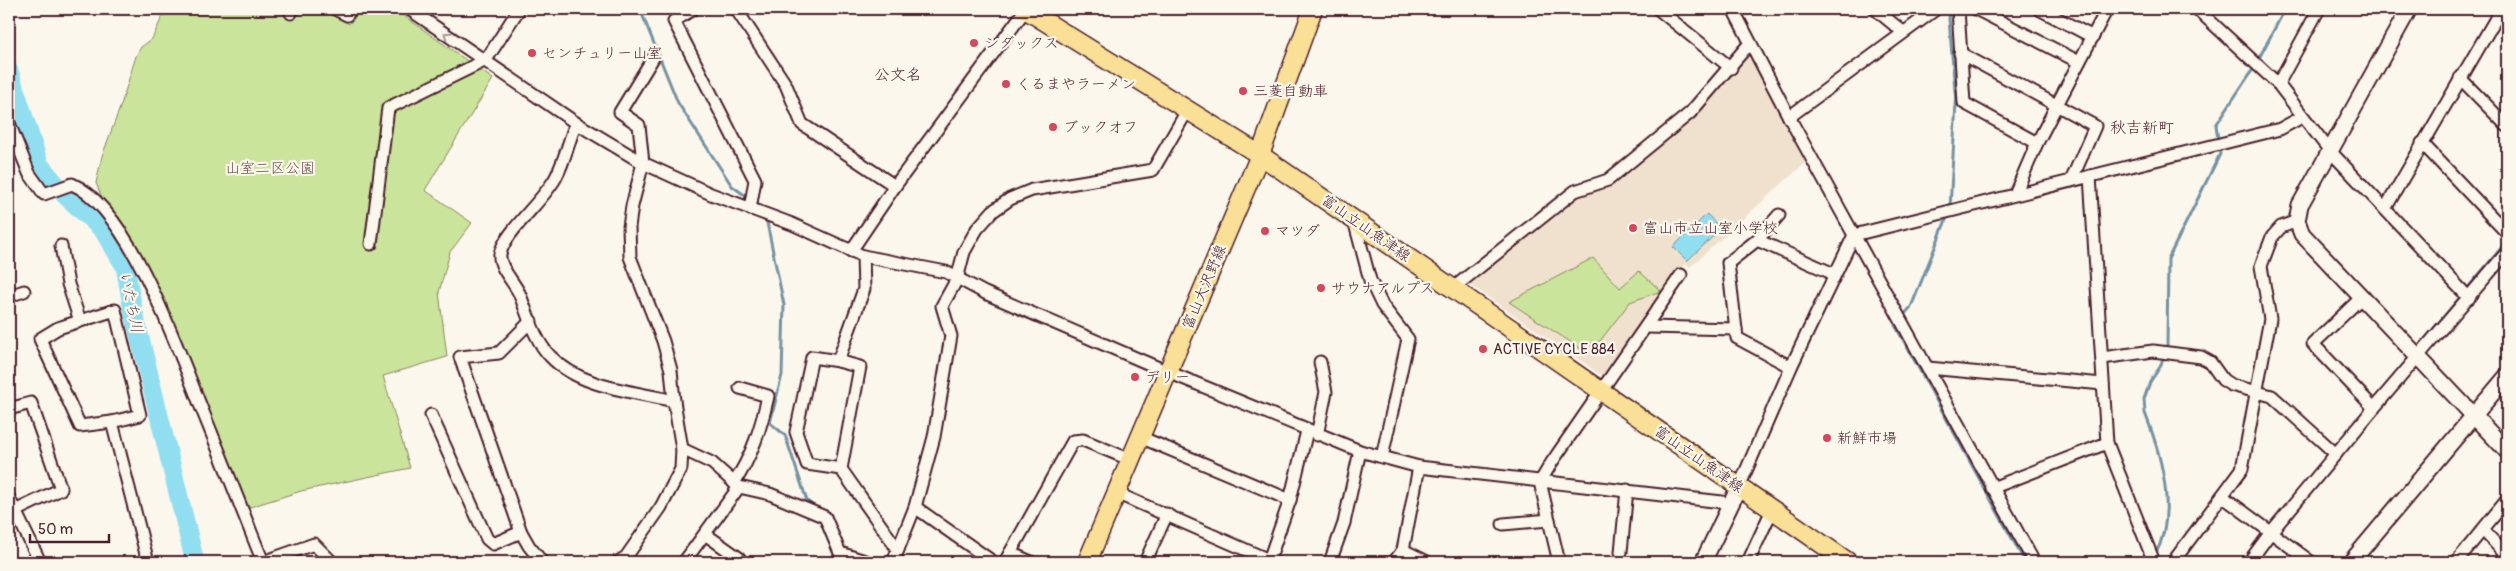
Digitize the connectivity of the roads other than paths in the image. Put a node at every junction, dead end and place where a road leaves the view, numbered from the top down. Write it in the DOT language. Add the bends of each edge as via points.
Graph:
graph roads {
  1 [pos="335,9"];
  2 [pos="351,9"];
  3 [pos="409,9"];
  4 [pos="519,9"];
  5 [pos="693,9"];
  6 [pos="736,9"];
  7 [pos="1026,9"];
  8 [pos="1313,9"];
  9 [pos="1658,9"];
  10 [pos="1733,9"];
  11 [pos="1936,9"];
  12 [pos="1958,9"];
  13 [pos="1976,9"];
  14 [pos="2039,9"];
  15 [pos="2107,9"];
  16 [pos="2198,9"];
  17 [pos="2319,9"];
  18 [pos="2409,9"];
  19 [pos="1880,10"];
  20 [pos="2497,11"];
  21 [pos="2507,22"];
  22 [pos="1903,32"];
  23 [pos="2093,37"];
  24 [pos="1750,43"];
  25 [pos="1960,53"];
  26 [pos="653,58"];
  27 [pos="486,60"];
  28 [pos="2079,62"];
  29 [pos="1731,68"];
  30 [pos="2460,78"];
  31 [pos="2278,84"];
  32 [pos="2057,105"];
  33 [pos="1187,111"];
  34 [pos="1789,117"];
  35 [pos="2302,117"];
  36 [pos="9,123"];
  37 [pos="576,123"];
  38 [pos="2507,126"];
  39 [pos="2037,143"];
  40 [pos="2422,143"];
  41 [pos="2330,151"];
  42 [pos="1260,155"];
  43 [pos="643,163"];
  44 [pos="2090,176"];
  45 [pos="2071,181"];
  46 [pos="895,186"];
  47 [pos="2015,194"];
  48 [pos="750,209"];
  49 [pos="2385,209"];
  50 [pos="1778,215"];
  51 [pos="1354,220"];
  52 [pos="2297,221"];
  53 [pos="2507,233"];
  54 [pos="1854,235"];
  55 [pos="1756,240"];
  56 [pos="371,244"];
  57 [pos="61,246"];
  58 [pos="852,251"];
  59 [pos="2507,252"];
  60 [pos="863,256"];
  61 [pos="1834,274"];
  62 [pos="1681,276"];
  63 [pos="956,279"];
  64 [pos="1452,289"];
  65 [pos="24,291"];
  66 [pos="9,296"];
  67 [pos="2362,297"];
  68 [pos="2469,298"];
  69 [pos="80,321"];
  70 [pos="531,321"];
  71 [pos="1646,326"];
  72 [pos="1736,329"];
  73 [pos="2418,356"];
  74 [pos="2102,358"];
  75 [pos="838,361"];
  76 [pos="1320,362"];
  77 [pos="1791,367"];
  78 [pos="1928,368"];
  79 [pos="1168,372"];
  80 [pos="2507,376"];
  81 [pos="2103,384"];
  82 [pos="740,388"];
  83 [pos="1602,392"];
  84 [pos="2257,392"];
  85 [pos="674,401"];
  86 [pos="2374,408"];
  87 [pos="9,409"];
  88 [pos="431,415"];
  89 [pos="2474,416"];
  90 [pos="112,422"];
  91 [pos="1312,433"];
  92 [pos="1140,437"];
  93 [pos="2107,444"];
  94 [pos="682,449"];
  95 [pos="1360,451"];
  96 [pos="2507,451"];
  97 [pos="2336,454"];
  98 [pos="1382,457"];
  99 [pos="1131,460"];
  100 [pos="1419,468"];
  101 [pos="841,469"];
  102 [pos="1540,482"];
  103 [pos="737,485"];
  104 [pos="1739,487"];
  105 [pos="1992,488"];
  106 [pos="1628,490"];
  107 [pos="1116,493"];
  108 [pos="2222,496"];
  109 [pos="9,498"];
  110 [pos="1290,500"];
  111 [pos="2507,500"];
  112 [pos="1731,505"];
  113 [pos="915,507"];
  114 [pos="1772,510"];
  115 [pos="15,511"];
  116 [pos="1167,514"];
  117 [pos="1549,520"];
  118 [pos="1503,524"];
  119 [pos="2483,530"];
  120 [pos="521,532"];
  121 [pos="2271,532"];
  122 [pos="705,534"];
  123 [pos="898,550"];
  124 [pos="1403,550"];
  125 [pos="1621,552"];
  126 [pos="2507,556"];
  127 [pos="1008,558"];
  128 [pos="40,562"];
  129 [pos="148,562"];
  130 [pos="263,562"];
  131 [pos="332,562"];
  132 [pos="542,562"];
  133 [pos="618,562"];
  134 [pos="684,562"];
  135 [pos="738,562"];
  136 [pos="868,562"];
  137 [pos="893,562"];
  138 [pos="993,562"];
  139 [pos="1030,562"];
  140 [pos="1087,562"];
  141 [pos="1145,562"];
  142 [pos="1330,562"];
  143 [pos="1394,562"];
  144 [pos="1427,562"];
  145 [pos="1553,562"];
  146 [pos="1559,562"];
  147 [pos="1703,562"];
  148 [pos="1748,562"];
  149 [pos="1848,562"];
  150 [pos="2034,562"];
  151 [pos="2154,562"];
  152 [pos="2173,562"];
  153 [pos="2249,562"];
  154 [pos="2310,562"];
  155 [pos="2351,562"];
  156 [pos="2456,562"];
  1 -- 2 [label="street" via="347,15"];
  27 -- 3 [label="street, one-way"];
  4 -- 27 [label="street"];
  5 -- 48 [label="street" via="674,21 755,180"];
  6 -- 46 [label="street" via="786,86 802,124"];
  7 -- 33 [label="main road, 富山立山魚津線"];
  7 -- 46 [label="street"];
  8 -- 42 [label="main road, 富山大沢野線"];
  9 -- 29 [label="street"];
  10 -- 24 [label="street"];
  11 -- 22 [label="street"];
  12 -- 25 [label="street"];
  13 -- 28 [label="street"];
  14 -- 23 [label="street"];
  15 -- 23 [label="street"];
  16 -- 31 [label="street"];
  17 -- 31 [label="street"];
  18 -- 41 [label="street"];
  19 -- 22 [label="street"];
  20 -- 21 [label="street"];
  20 -- 30 [label="street"];
  22 -- 34 [label="street"];
  23 -- 28 [label="street"];
  24 -- 29 [label="street"];
  24 -- 34 [label="street"];
  25 -- 32 [label="street"];
  25 -- 39 [label="street" via="1964,103"];
  26 -- 43 [label="street" via="620,112 639,126"];
  27 -- 37 [label="street"];
  27 -- 56 [label="street" via="388,108"];
  28 -- 32 [label="street"];
  29 -- 64 [label="street" via="1690,113 1608,180 1575,191"];
  30 -- 38 [label="street"];
  30 -- 40 [label="street"];
  31 -- 35 [label="street"];
  32 -- 39 [label="street"];
  32 -- 45 [label="street" via="2095,126"];
  33 -- 42 [label="main road, 富山立山魚津線"];
  33 -- 63 [label="street" via="1153,170 1032,190 1010,198 993,210 964,252"];
  34 -- 54 [label="street"];
  35 -- 41 [label="street"];
  35 -- 44 [label="street" via="2280,128"];
  36 -- 130 [label="street" via="29,173 44,194 72,184 82,188 101,206 140,263 170,329"];
  37 -- 43 [label="street"];
  37 -- 70 [label="street" via="556,176 500,254"];
  39 -- 47 [label="street"];
  40 -- 49 [label="street"];
  40 -- 53 [label="street"];
  41 -- 49 [label="street"];
  41 -- 52 [label="street" via="2300,205"];
  42 -- 51 [label="main road, 富山立山魚津線"];
  42 -- 79 [label="main road, 富山大沢野線"];
  43 -- 48 [label="street"];
  43 -- 85 [label="street" via="629,227 630,257 663,341 671,370"];
  44 -- 45 [label="street"];
  44 -- 74 [label="street"];
  45 -- 47 [label="street"];
  46 -- 58 [label="street"];
  47 -- 54 [label="street"];
  48 -- 58 [label="street"];
  49 -- 68 [label="street"];
  50 -- 55 [label="street"];
  51 -- 64 [label="main road, 富山立山魚津線"];
  51 -- 98 [label="street" via="1370,280 1382,305 1408,339"];
  52 -- 67 [label="street" via="2302,234"];
  52 -- 84 [label="street" via="2282,226 2272,237 2261,266 2270,319"];
  54 -- 61 [label="street"];
  54 -- 78 [label="street"];
  55 -- 61 [label="street"];
  55 -- 72 [label="street" via="1728,263"];
  57 -- 69 [label="street" via="68,284"];
  58 -- 60 [label="street"];
  59 -- 68 [label="street"];
  60 -- 63 [label="street" via="946,272"];
  60 -- 75 [label="street" via="864,289"];
  61 -- 77 [label="street"];
  62 -- 71 [label="street"];
  63 -- 79 [label="street"];
  63 -- 113 [label="street" via="942,306 951,336 934,437"];
  64 -- 83 [label="main road, 富山立山魚津線"];
  65 -- 66 [label="street"];
  67 -- 73 [label="street"];
  67 -- 86 [label="street" via="2313,344"];
  68 -- 73 [label="street"];
  69 -- 90 [label="street" via="58,328 40,339 80,426"];
  69 -- 90 [label="street" via="115,310 140,415"];
  70 -- 85 [label="street" via="549,356 565,369 587,380"];
  70 -- 120 [label="street" via="499,353 460,357"];
  71 -- 72 [label="street"];
  71 -- 83 [label="street"];
  72 -- 77 [label="street" via="1737,338"];
  73 -- 86 [label="street"];
  73 -- 89 [label="street"];
  74 -- 81 [label="street"];
  74 -- 84 [label="street" via="2153,351 2201,356 2210,362 2223,380"];
  75 -- 101 [label="street" via="860,367"];
  75 -- 101 [label="street" via="812,357 796,432 807,464"];
  76 -- 91 [label="street" via="1326,392"];
  77 -- 104 [label="street"];
  78 -- 81 [label="street"];
  78 -- 105 [label="street"];
  79 -- 91 [label="street"];
  79 -- 92 [label="main road, 富山大沢野線"];
  80 -- 89 [label="street"];
  81 -- 93 [label="street"];
  82 -- 103 [label="street" via="768,396 762,424"];
  83 -- 102 [label="street"];
  83 -- 104 [label="main road, 富山立山魚津線"];
  84 -- 97 [label="street" via="2272,396"];
  84 -- 108 [label="street" via="2242,469"];
  85 -- 94 [label="street"];
  86 -- 97 [label="street"];
  87 -- 115 [label="street" via="31,403 61,489"];
  88 -- 120 [label="street" via="487,539 493,544"];
  89 -- 96 [label="street"];
  89 -- 155 [label="street"];
  90 -- 129 [label="street"];
  91 -- 95 [label="street"];
  91 -- 110 [label="street"];
  92 -- 99 [label="main road, 富山大沢野線"];
  92 -- 110 [label="street"];
  93 -- 105 [label="street"];
  93 -- 151 [label="street"];
  94 -- 103 [label="street" via="712,463"];
  94 -- 133 [label="street" via="681,469 661,507 626,557"];
  95 -- 98 [label="street"];
  95 -- 142 [label="street" via="1344,523"];
  97 -- 121 [label="street"];
  98 -- 100 [label="street"];
  99 -- 107 [label="main road, 富山大沢野線"];
  99 -- 127 [label="street" via="1083,440 1073,441"];
  100 -- 102 [label="street"];
  100 -- 124 [label="street"];
  101 -- 123 [label="street"];
  102 -- 106 [label="street"];
  102 -- 117 [label="street"];
  103 -- 122 [label="street"];
  103 -- 136 [label="street" via="777,496 825,517 840,553"];
  104 -- 112 [label="street"];
  104 -- 114 [label="main road, 富山立山魚津線"];
  105 -- 150 [label="street"];
  106 -- 112 [label="street"];
  106 -- 125 [label="street"];
  107 -- 116 [label="street"];
  107 -- 140 [label="main road, 富山大沢野線"];
  108 -- 121 [label="street"];
  108 -- 152 [label="street"];
  109 -- 115 [label="street"];
  110 -- 116 [label="street" via="1269,560"];
  111 -- 119 [label="street"];
  112 -- 147 [label="street"];
  113 -- 123 [label="street"];
  113 -- 138 [label="street"];
  114 -- 148 [label="street"];
  114 -- 149 [label="main road, 富山立山魚津線"];
  115 -- 128 [label="street"];
  116 -- 141 [label="street"];
  117 -- 118 [label="street"];
  117 -- 146 [label="street"];
  119 -- 126 [label="street"];
  119 -- 156 [label="street"];
  120 -- 132 [label="street"];
  121 -- 153 [label="street"];
  121 -- 154 [label="street"];
  122 -- 134 [label="street"];
  122 -- 135 [label="street" via="739,558"];
  123 -- 137 [label="street"];
  124 -- 143 [label="street"];
  124 -- 144 [label="street"];
  127 -- 139 [label="street"];
  130 -- 131 [label="street" via="314,544"];
  145 -- 146 [label="street"];
}
